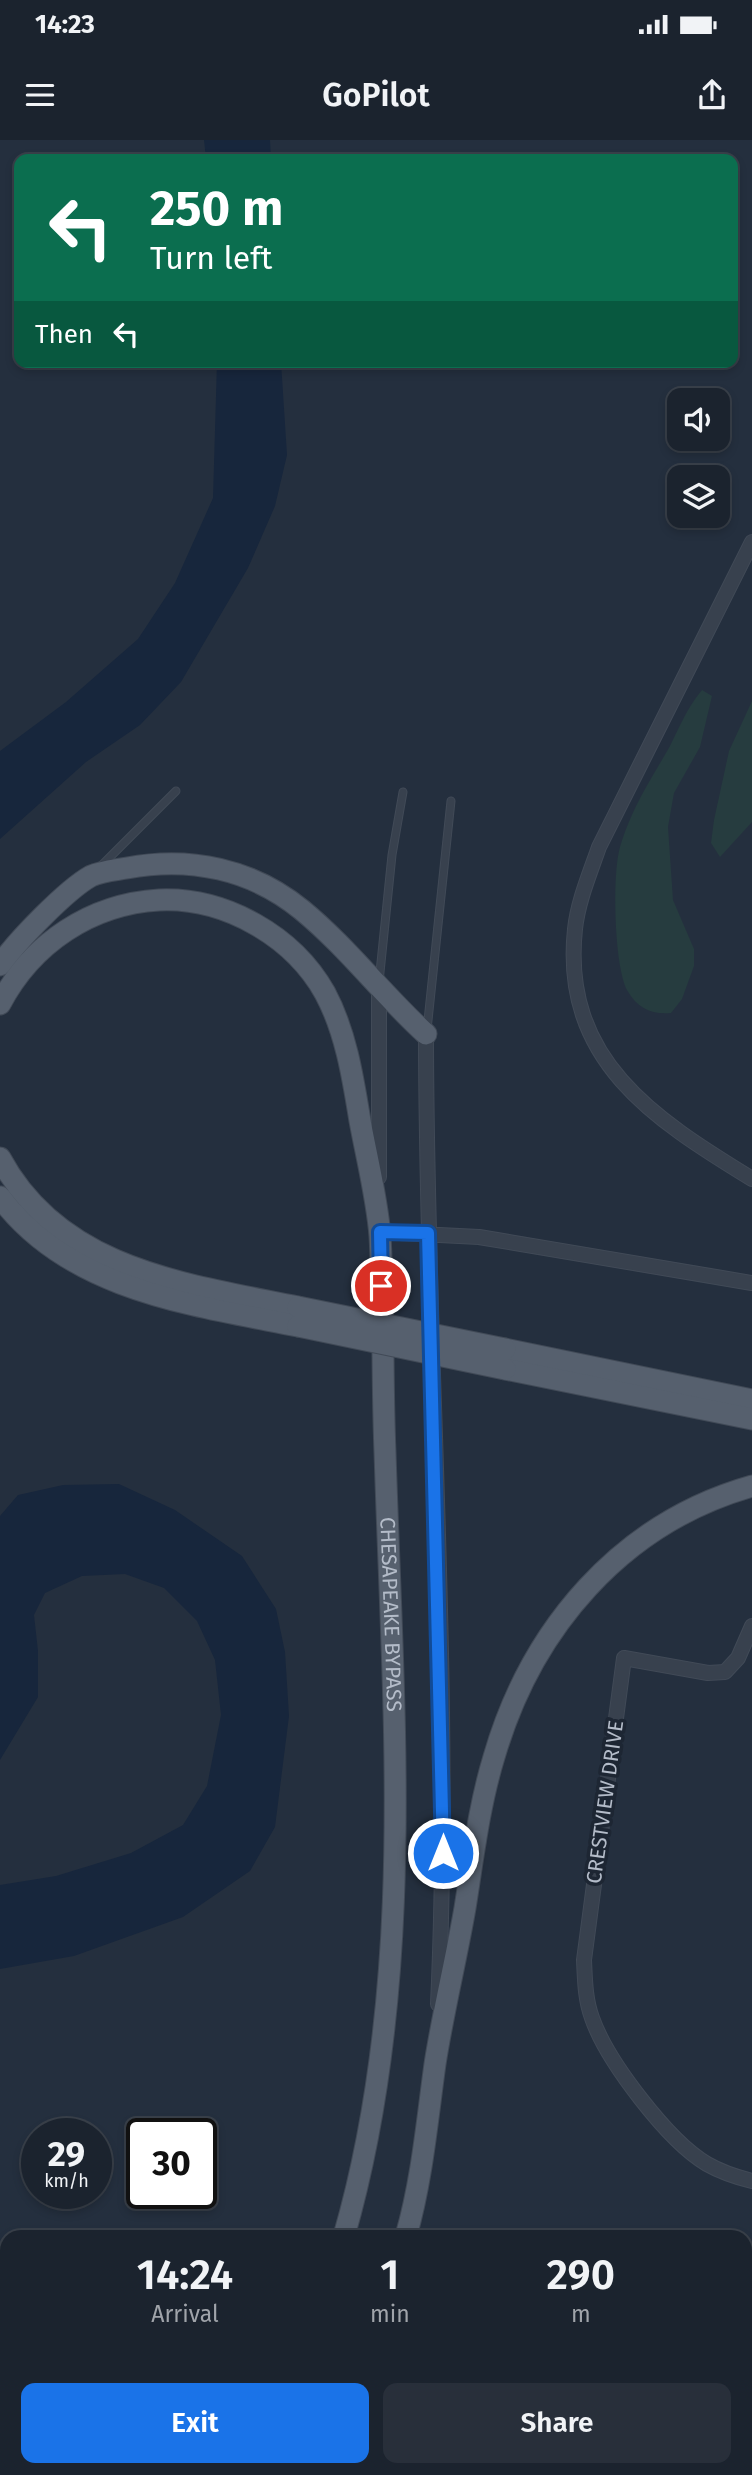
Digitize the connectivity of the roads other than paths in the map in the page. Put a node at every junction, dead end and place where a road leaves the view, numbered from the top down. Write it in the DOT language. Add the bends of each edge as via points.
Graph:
graph roads {
  1 [pos="752,542"];
  2 [pos="176,791"];
  3 [pos="403,792"];
  4 [pos="451,801"];
  5 [pos="92,876"];
  6 [pos="0,965"];
  7 [pos="379,989"];
  8 [pos="0,1004"];
  9 [pos="426,1034"];
  10 [pos="0,1158"];
  11 [pos="752,1179"];
  12 [pos="0,1197"];
  13 [pos="380,1232"];
  14 [pos="428,1233"];
  15 [pos="752,1283"];
  16 [pos="298,1316"];
  17 [pos="505,1359"];
  18 [pos="752,1400"];
  19 [pos="752,1419"];
  20 [pos="752,1486"];
  21 [pos="752,1626"];
  22 [pos="436,2061"];
  23 [pos="752,2181"];
  24 [pos="346,2230"];
  25 [pos="407,2230"];
  1 -- 11 [label="street" via="599,847 581,900 573,955 582,1010 622,1084 686,1139"];
  2 -- 5 [label="lane"];
  3 -- 7 [label="lane"];
  4 -- 9 [label="lane"];
  5 -- 6 [label="main road" via="32,928"];
  5 -- 7 [label="main road" via="145,864 183,863 243,876 303,911"];
  7 -- 9 [label="main road"];
  7 -- 13 [label="street, CHESAPEAKE BYPASS"];
  8 -- 13 [label="main road" via="36,954 81,921 107,909 136,902 199,902 254,924 299,959 334,1014 353,1081"];
  9 -- 14 [label="street"];
  10 -- 16 [label="main road" via="40,1214 96,1252"];
  12 -- 16 [label="main road" via="30,1232 55,1251 110,1279 187,1303"];
  13 -- 14 [label="street"];
  13 -- 24 [label="main road, CHESAPEAKE BYPASS" via="394,1873 385,2028"];
  14 -- 15 [label="street" via="479,1237"];
  14 -- 22 [label="street" via="443,1780"];
  16 -- 17 [label="main road, bridge"];
  17 -- 18 [label="main road"];
  17 -- 19 [label="main road"];
  20 -- 22 [label="main road" via="683,1513 631,1547 579,1595 533,1661 515,1695 493,1758"];
  21 -- 23 [label="street, CRESTVIEW DRIVE" via="738,1658 725,1672 624,1658 584,1960 592,2018 634,2089 705,2163"];
  22 -- 25 [label="main road" via="423,2163"];
}
